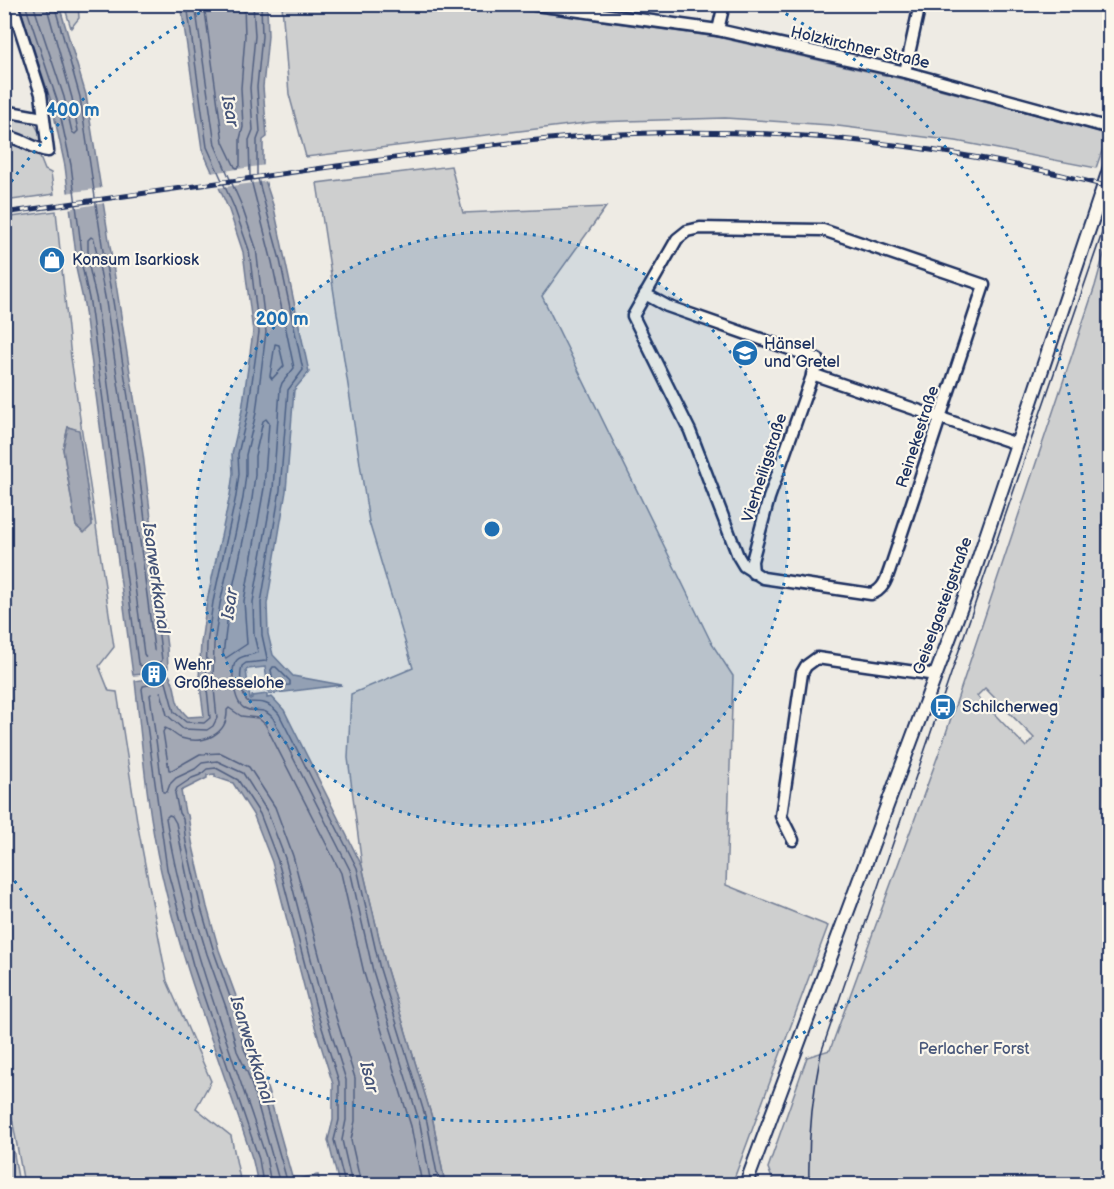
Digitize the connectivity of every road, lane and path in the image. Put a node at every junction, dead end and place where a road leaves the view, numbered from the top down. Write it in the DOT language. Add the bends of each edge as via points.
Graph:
graph roads {
  1 [pos="12,4"];
  2 [pos="529,4"];
  3 [pos="724,4"];
  4 [pos="920,4"];
  5 [pos="718,30"];
  6 [pos="905,72"];
  7 [pos="4,111"];
  8 [pos="43,118"];
  9 [pos="1110,128"];
  10 [pos="4,136"];
  11 [pos="1110,167"];
  12 [pos="645,294"];
  13 [pos="812,374"];
  14 [pos="940,419"];
  15 [pos="1017,444"];
  16 [pos="753,573"];
  17 [pos="936,675"];
  18 [pos="793,840"];
  19 [pos="746,1185"];
  1 -- 8 [label="street" via="41,94"];
  2 -- 5 [label="street, Holzkirchner Straße"];
  3 -- 5 [label="street"];
  4 -- 6 [label="street"];
  5 -- 6 [label="street, Holzkirchner Straße"];
  6 -- 9 [label="street, Holzkirchner Straße"];
  7 -- 8 [label="street"];
  8 -- 10 [label="street" via="43,150"];
  11 -- 15 [label="main road, Geiselgasteigstraße"];
  12 -- 13 [label="street" via="667,306 818,359"];
  12 -- 14 [label="street, Reinekestraße" via="677,239 700,228 822,231 984,285"];
  12 -- 16 [label="street, Reinekestraße" via="633,316 690,431 738,556"];
  13 -- 14 [label="street"];
  13 -- 16 [label="street, Vierheiligstraße" via="769,498 752,561"];
  14 -- 15 [label="street"];
  14 -- 16 [label="street, Reinekestraße" via="879,592 762,578"];
  15 -- 17 [label="main road, Geiselgasteigstraße"];
  17 -- 18 [label="street" via="817,658 806,666 781,816"];
  17 -- 19 [label="main road, Geiselgasteigstraße"];
}
